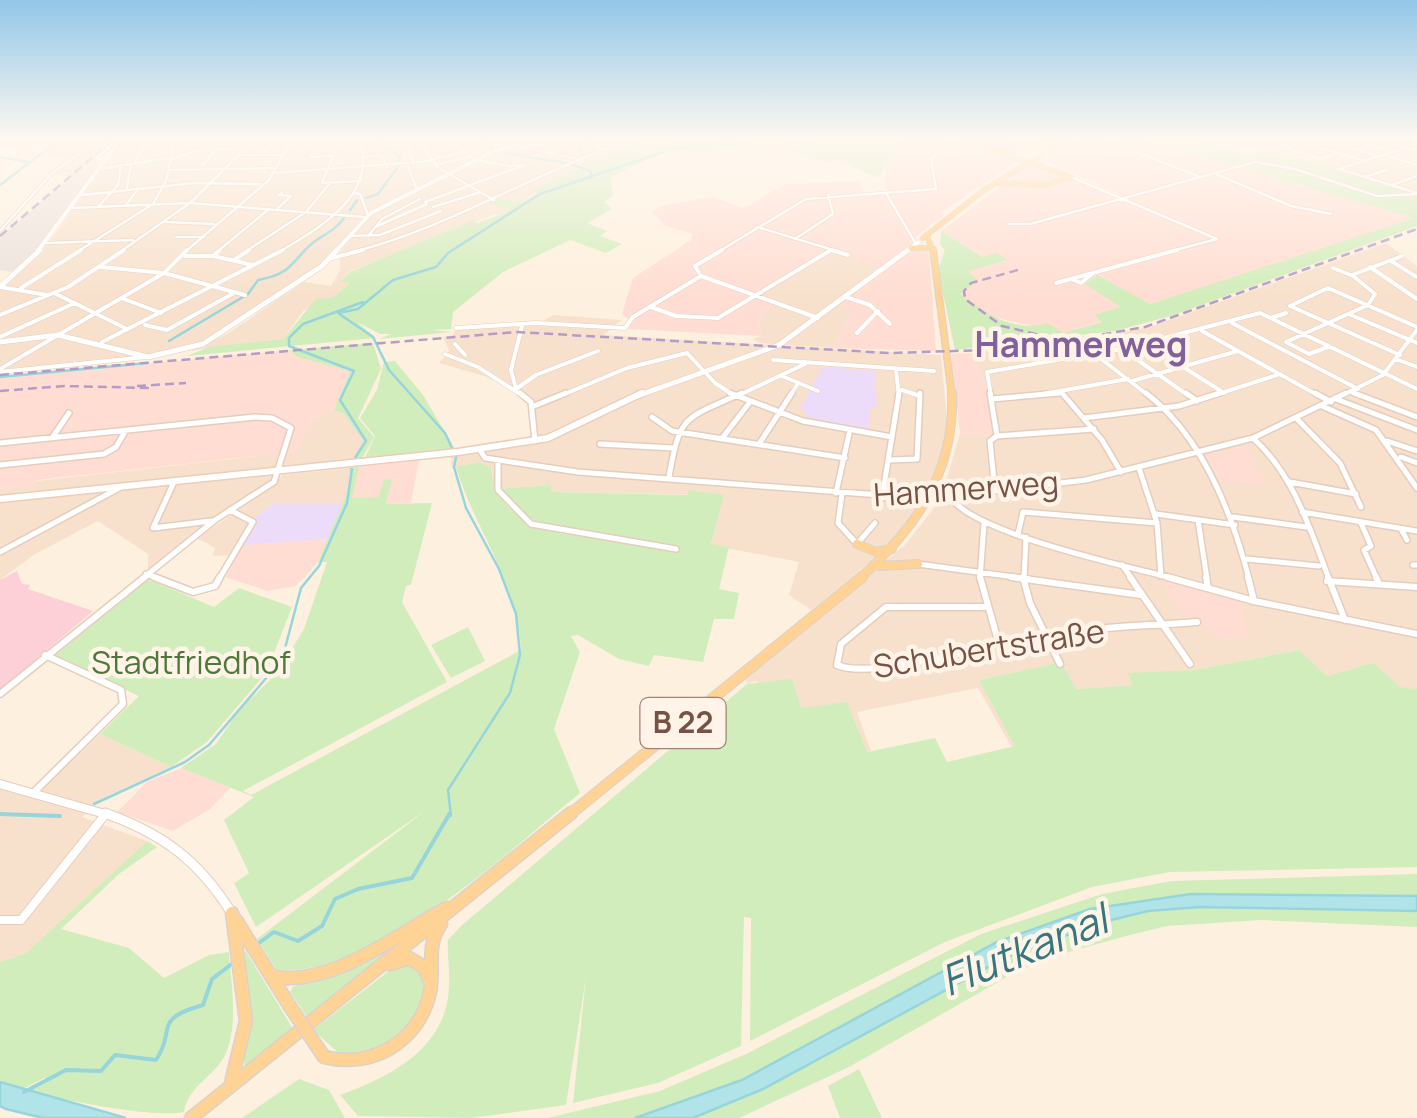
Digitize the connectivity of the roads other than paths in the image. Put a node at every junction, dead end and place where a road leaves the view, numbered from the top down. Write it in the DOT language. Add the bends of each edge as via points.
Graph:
graph roads {
  1 [pos="35,192"];
  2 [pos="84,192"];
  3 [pos="109,192"];
  4 [pos="111,192"];
  5 [pos="136,192"];
  6 [pos="163,192"];
  7 [pos="201,192"];
  8 [pos="252,192"];
  9 [pos="322,192"];
  10 [pos="413,192"];
  11 [pos="458,192"];
  12 [pos="482,192"];
  13 [pos="508,192"];
  14 [pos="894,192"];
  15 [pos="982,192"];
  16 [pos="1108,192"];
  17 [pos="1146,192"];
  18 [pos="1262,192"];
  19 [pos="1371,192"];
  20 [pos="886,193"];
  21 [pos="1417,193"];
  22 [pos="353,194"];
  23 [pos="410,194"];
  24 [pos="82,195"];
  25 [pos="279,195"];
  26 [pos="828,195"];
  27 [pos="1125,198"];
  28 [pos="494,200"];
  29 [pos="190,203"];
  30 [pos="426,203"];
  31 [pos="154,204"];
  32 [pos="126,205"];
  33 [pos="234,206"];
  34 [pos="98,207"];
  35 [pos="70,208"];
  36 [pos="380,208"];
  37 [pos="269,209"];
  38 [pos="1308,209"];
  39 [pos="278,210"];
  40 [pos="441,211"];
  41 [pos="306,212"];
  42 [pos="390,213"];
  43 [pos="333,215"];
  44 [pos="366,216"];
  45 [pos="450,216"];
  46 [pos="401,218"];
  47 [pos="162,222"];
  48 [pos="412,222"];
  49 [pos="216,224"];
  50 [pos="1030,224"];
  51 [pos="424,226"];
  52 [pos="376,227"];
  53 [pos="757,227"];
  54 [pos="1018,227"];
  55 [pos="1006,230"];
  56 [pos="0,231"];
  57 [pos="176,236"];
  58 [pos="350,236"];
  59 [pos="368,236"];
  60 [pos="926,236"];
  61 [pos="204,237"];
  62 [pos="96,239"];
  63 [pos="796,239"];
  64 [pos="134,240"];
  65 [pos="46,243"];
  66 [pos="916,244"];
  67 [pos="831,250"];
  68 [pos="930,250"];
  69 [pos="186,256"];
  70 [pos="213,256"];
  71 [pos="848,256"];
  72 [pos="1402,256"];
  73 [pos="332,258"];
  74 [pos="234,260"];
  75 [pos="1391,261"];
  76 [pos="256,266"];
  77 [pos="1370,266"];
  78 [pos="100,267"];
  79 [pos="1334,268"];
  80 [pos="164,274"];
  81 [pos="700,276"];
  82 [pos="1353,276"];
  83 [pos="1417,276"];
  84 [pos="1056,283"];
  85 [pos="212,286"];
  86 [pos="0,287"];
  87 [pos="21,288"];
  88 [pos="234,293"];
  89 [pos="51,294"];
  90 [pos="245,295"];
  91 [pos="754,296"];
  92 [pos="846,298"];
  93 [pos="122,299"];
  94 [pos="1417,299"];
  95 [pos="75,303"];
  96 [pos="1368,304"];
  97 [pos="651,306"];
  98 [pos="878,311"];
  99 [pos="94,312"];
  100 [pos="161,313"];
  101 [pos="1286,313"];
  102 [pos="1349,314"];
  103 [pos="0,316"];
  104 [pos="819,318"];
  105 [pos="1271,318"];
  106 [pos="1229,322"];
  107 [pos="142,324"];
  108 [pos="890,324"];
  109 [pos="1330,325"];
  110 [pos="522,326"];
  111 [pos="456,328"];
  112 [pos="1417,328"];
  113 [pos="128,330"];
  114 [pos="1201,331"];
  115 [pos="857,333"];
  116 [pos="52,335"];
  117 [pos="1304,335"];
  118 [pos="0,340"];
  119 [pos="1408,340"];
  120 [pos="102,342"];
  121 [pos="1417,343"];
  122 [pos="456,344"];
  123 [pos="1146,344"];
  124 [pos="1328,347"];
  125 [pos="1122,349"];
  126 [pos="1300,349"];
  127 [pos="598,351"];
  128 [pos="1238,351"];
  129 [pos="1290,353"];
  130 [pos="445,354"];
  131 [pos="1096,354"];
  132 [pos="148,357"];
  133 [pos="1398,357"];
  134 [pos="467,358"];
  135 [pos="773,360"];
  136 [pos="805,364"];
  137 [pos="1417,367"];
  138 [pos="1185,368"];
  139 [pos="0,370"];
  140 [pos="896,370"];
  141 [pos="703,371"];
  142 [pos="934,371"];
  143 [pos="1160,374"];
  144 [pos="1280,374"];
  145 [pos="1383,375"];
  146 [pos="782,376"];
  147 [pos="1130,380"];
  148 [pos="798,386"];
  149 [pos="1358,388"];
  150 [pos="1417,388"];
  151 [pos="516,389"];
  152 [pos="901,390"];
  153 [pos="818,391"];
  154 [pos="1062,392"];
  155 [pos="1352,392"];
  156 [pos="1224,394"];
  157 [pos="735,395"];
  158 [pos="992,399"];
  159 [pos="1334,400"];
  160 [pos="1197,401"];
  161 [pos="750,402"];
  162 [pos="534,406"];
  163 [pos="1322,406"];
  164 [pos="1168,408"];
  165 [pos="69,412"];
  166 [pos="780,412"];
  167 [pos="1417,416"];
  168 [pos="652,417"];
  169 [pos="1084,418"];
  170 [pos="1298,419"];
  171 [pos="1094,429"];
  172 [pos="126,430"];
  173 [pos="1417,430"];
  174 [pos="677,432"];
  175 [pos="849,434"];
  176 [pos="997,436"];
  177 [pos="892,437"];
  178 [pos="52,438"];
  179 [pos="723,438"];
  180 [pos="1253,438"];
  181 [pos="535,440"];
  182 [pos="1384,440"];
  183 [pos="0,443"];
  184 [pos="600,444"];
  185 [pos="759,444"];
  186 [pos="673,448"];
  187 [pos="480,450"];
  188 [pos="1417,450"];
  189 [pos="1196,455"];
  190 [pos="1398,456"];
  191 [pos="845,458"];
  192 [pos="892,460"];
  193 [pos="498,461"];
  194 [pos="1417,462"];
  195 [pos="0,465"];
  196 [pos="1139,468"];
  197 [pos="279,469"];
  198 [pos="1121,472"];
  199 [pos="669,477"];
  200 [pos="176,480"];
  201 [pos="1289,482"];
  202 [pos="125,485"];
  203 [pos="1417,488"];
  204 [pos="995,491"];
  205 [pos="839,493"];
  206 [pos="1356,494"];
  207 [pos="950,496"];
  208 [pos="882,498"];
  209 [pos="0,499"];
  210 [pos="1361,508"];
  211 [pos="230,510"];
  212 [pos="1302,512"];
  213 [pos="1156,514"];
  214 [pos="1233,517"];
  215 [pos="214,520"];
  216 [pos="1198,520"];
  217 [pos="1361,522"];
  218 [pos="875,523"];
  219 [pos="984,523"];
  220 [pos="1158,523"];
  221 [pos="1235,525"];
  222 [pos="1306,527"];
  223 [pos="1402,529"];
  224 [pos="1417,532"];
  225 [pos="1022,536"];
  226 [pos="1407,540"];
  227 [pos="856,544"];
  228 [pos="898,544"];
  229 [pos="676,548"];
  230 [pos="0,552"];
  231 [pos="1247,559"];
  232 [pos="918,564"];
  233 [pos="1122,566"];
  234 [pos="1320,566"];
  235 [pos="872,569"];
  236 [pos="979,571"];
  237 [pos="146,574"];
  238 [pos="1161,576"];
  239 [pos="1327,580"];
  240 [pos="1022,581"];
  241 [pos="1379,584"];
  242 [pos="1417,587"];
  243 [pos="1208,588"];
  244 [pos="1141,596"];
  245 [pos="1254,601"];
  246 [pos="984,608"];
  247 [pos="1345,620"];
  248 [pos="1197,622"];
  249 [pos="1162,626"];
  250 [pos="1417,634"];
  251 [pos="1044,635"];
  252 [pos="999,644"];
  253 [pos="45,655"];
  254 [pos="1060,664"];
  255 [pos="1190,664"];
  256 [pos="0,694"];
  257 [pos="0,784"];
  258 [pos="33,793"];
  259 [pos="104,816"];
  260 [pos="464,900"];
  261 [pos="232,913"];
  262 [pos="0,920"];
  263 [pos="240,934"];
  264 [pos="272,977"];
  265 [pos="364,979"];
  266 [pos="430,986"];
  267 [pos="290,1005"];
  268 [pos="324,1057"];
  269 [pos="227,1090"];
  270 [pos="191,1118"];
  1 -- 56 [label="street"];
  2 -- 24 [label="main road"];
  3 -- 24 [label="street"];
  4 -- 34 [label="street"];
  5 -- 32 [label="street"];
  6 -- 31 [label="street"];
  7 -- 29 [label="street"];
  8 -- 33 [label="street"];
  9 -- 41 [label="street"];
  10 -- 23 [label="street"];
  11 -- 30 [label="street"];
  12 -- 28 [label="street"];
  12 -- 30 [label="street"];
  13 -- 28 [label="street"];
  14 -- 20 [label="street"];
  15 -- 60 [label="main road"];
  16 -- 27 [label="street"];
  17 -- 27 [label="street"];
  18 -- 38 [label="street"];
  19 -- 21 [label="street"];
  20 -- 26 [label="street"];
  20 -- 66 [label="street"];
  22 -- 43 [label="street"];
  22 -- 44 [label="street" via="360,194"];
  23 -- 30 [label="street"];
  23 -- 36 [label="street"];
  24 -- 35 [label="main road"];
  25 -- 39 [label="street" via="294,195"];
  26 -- 53 [label="street" via="803,200"];
  26 -- 63 [label="street" via="833,214"];
  27 -- 50 [label="street"];
  27 -- 84 [label="street" via="1217,239 1094,272 1083,282"];
  28 -- 45 [label="street"];
  29 -- 31 [label="street"];
  29 -- 33 [label="street"];
  29 -- 47 [label="street"];
  30 -- 40 [label="street"];
  30 -- 42 [label="street"];
  30 -- 46 [label="street"];
  31 -- 32 [label="street"];
  31 -- 62 [label="street"];
  32 -- 34 [label="street"];
  33 -- 37 [label="street"];
  33 -- 49 [label="street"];
  34 -- 35 [label="street"];
  35 -- 65 [label="main road"];
  36 -- 42 [label="street"];
  36 -- 44 [label="street"];
  37 -- 39 [label="street"];
  37 -- 70 [label="street"];
  39 -- 41 [label="street"];
  40 -- 45 [label="street"];
  40 -- 48 [label="street"];
  41 -- 43 [label="street"];
  41 -- 74 [label="street"];
  42 -- 46 [label="street"];
  42 -- 52 [label="street"];
  43 -- 44 [label="street"];
  43 -- 76 [label="street"];
  44 -- 58 [label="street"];
  45 -- 51 [label="street"];
  46 -- 48 [label="street"];
  46 -- 52 [label="street"];
  47 -- 49 [label="street"];
  47 -- 64 [label="street"];
  48 -- 51 [label="street"];
  48 -- 59 [label="street"];
  49 -- 61 [label="street"];
  50 -- 54 [label="street"];
  50 -- 54 [label="street" via="1010,224"];
  51 -- 73 [label="street"];
  52 -- 59 [label="street"];
  53 -- 63 [label="street"];
  53 -- 81 [label="street" via="696,264"];
  54 -- 55 [label="street"];
  57 -- 61 [label="street"];
  58 -- 59 [label="street"];
  58 -- 73 [label="street"];
  60 -- 66 [label="main road"];
  60 -- 68 [label="main road, B 22"];
  61 -- 69 [label="street"];
  62 -- 64 [label="street"];
  62 -- 65 [label="street"];
  62 -- 87 [label="street"];
  63 -- 67 [label="street"];
  64 -- 78 [label="street"];
  65 -- 86 [label="main road"];
  66 -- 68 [label="main road"];
  66 -- 92 [label="main road"];
  67 -- 71 [label="street"];
  67 -- 91 [label="street"];
  68 -- 228 [label="main road, B 22" via="953,397 952,442 934,492"];
  69 -- 70 [label="street"];
  69 -- 80 [label="street"];
  70 -- 74 [label="street"];
  72 -- 75 [label="street"];
  73 -- 132 [label="street" via="225,333 194,348"];
  74 -- 76 [label="street"];
  75 -- 77 [label="street"];
  75 -- 83 [label="street"];
  76 -- 85 [label="street"];
  77 -- 82 [label="street"];
  77 -- 94 [label="street"];
  78 -- 80 [label="street"];
  78 -- 89 [label="street"];
  79 -- 82 [label="street"];
  80 -- 85 [label="street"];
  80 -- 93 [label="street"];
  81 -- 91 [label="street"];
  81 -- 97 [label="street"];
  82 -- 96 [label="street" via="1375,294"];
  85 -- 88 [label="street"];
  85 -- 100 [label="street"];
  86 -- 87 [label="street"];
  87 -- 89 [label="street"];
  88 -- 90 [label="street"];
  88 -- 107 [label="street" via="167,330"];
  89 -- 95 [label="street"];
  89 -- 103 [label="street"];
  91 -- 97 [label="street" via="708,319"];
  91 -- 104 [label="street"];
  92 -- 98 [label="street"];
  92 -- 104 [label="main road"];
  93 -- 99 [label="street"];
  93 -- 100 [label="street"];
  95 -- 99 [label="street"];
  95 -- 118 [label="street"];
  96 -- 102 [label="street"];
  96 -- 109 [label="street" via="1328,288 1290,306"];
  96 -- 112 [label="street"];
  97 -- 110 [label="street" via="628,327"];
  98 -- 108 [label="street"];
  98 -- 115 [label="street"];
  99 -- 113 [label="street"];
  99 -- 116 [label="street"];
  100 -- 107 [label="street"];
  101 -- 105 [label="street"];
  102 -- 109 [label="street"];
  102 -- 119 [label="street"];
  104 -- 141 [label="main road" via="774,348"];
  105 -- 106 [label="street" via="1260,313"];
  105 -- 117 [label="street"];
  106 -- 114 [label="street"];
  106 -- 129 [label="street"];
  107 -- 113 [label="street"];
  109 -- 117 [label="street"];
  109 -- 133 [label="street"];
  110 -- 111 [label="street"];
  110 -- 151 [label="street" via="511,370"];
  112 -- 119 [label="street, Hammerweg"];
  113 -- 120 [label="street"];
  114 -- 123 [label="street"];
  114 -- 128 [label="street"];
  116 -- 118 [label="street"];
  116 -- 120 [label="street"];
  116 -- 139 [label="street"];
  117 -- 124 [label="street"];
  117 -- 126 [label="street" via="1286,342"];
  119 -- 121 [label="street"];
  119 -- 133 [label="street, Hammerweg"];
  120 -- 132 [label="street"];
  122 -- 134 [label="street"];
  123 -- 125 [label="street"];
  123 -- 138 [label="street"];
  124 -- 126 [label="street" via="1309,354"];
  124 -- 145 [label="street"];
  125 -- 131 [label="street"];
  125 -- 143 [label="street"];
  126 -- 129 [label="street"];
  127 -- 151 [label="street"];
  128 -- 138 [label="street"];
  128 -- 144 [label="street"];
  129 -- 149 [label="street"];
  130 -- 134 [label="street"];
  131 -- 147 [label="street"];
  131 -- 158 [label="street" via="987,372"];
  132 -- 139 [label="street"];
  133 -- 137 [label="street"];
  133 -- 145 [label="street, Hammerweg"];
  134 -- 151 [label="street"];
  135 -- 136 [label="street"];
  136 -- 140 [label="street"];
  136 -- 146 [label="street"];
  138 -- 143 [label="street"];
  138 -- 156 [label="street"];
  140 -- 142 [label="street"];
  140 -- 152 [label="street"];
  141 -- 157 [label="street"];
  141 -- 162 [label="street" via="685,354 626,368"];
  141 -- 181 [label="main road"];
  143 -- 147 [label="street"];
  143 -- 160 [label="street"];
  144 -- 156 [label="street"];
  144 -- 159 [label="street"];
  145 -- 149 [label="street, Hammerweg"];
  145 -- 150 [label="street"];
  146 -- 148 [label="street"];
  146 -- 157 [label="street"];
  147 -- 154 [label="street"];
  147 -- 164 [label="street"];
  148 -- 153 [label="street"];
  148 -- 166 [label="street"];
  149 -- 155 [label="street, Hammerweg"];
  151 -- 162 [label="street"];
  152 -- 177 [label="street"];
  152 -- 192 [label="street" via="920,392 917,459"];
  154 -- 158 [label="street"];
  154 -- 169 [label="street"];
  155 -- 159 [label="street, Hammerweg"];
  155 -- 167 [label="street"];
  156 -- 160 [label="street"];
  157 -- 161 [label="street"];
  157 -- 174 [label="street" via="686,419"];
  158 -- 176 [label="street"];
  159 -- 163 [label="street, Hammerweg"];
  159 -- 173 [label="street"];
  160 -- 164 [label="street"];
  161 -- 166 [label="street"];
  161 -- 179 [label="street"];
  162 -- 181 [label="street"];
  163 -- 170 [label="street, Hammerweg"];
  163 -- 182 [label="street" via="1373,428"];
  164 -- 169 [label="street"];
  164 -- 189 [label="street"];
  165 -- 178 [label="street"];
  166 -- 175 [label="street"];
  166 -- 185 [label="street"];
  168 -- 174 [label="street"];
  169 -- 171 [label="street"];
  170 -- 180 [label="street, Hammerweg"];
  170 -- 206 [label="street" via="1340,463"];
  171 -- 176 [label="street"];
  171 -- 198 [label="street"];
  172 -- 178 [label="street"];
  172 -- 195 [label="street" via="104,454"];
  172 -- 197 [label="street" via="272,418 291,428"];
  174 -- 179 [label="street"];
  174 -- 186 [label="street"];
  175 -- 177 [label="street"];
  175 -- 191 [label="street"];
  176 -- 204 [label="street" via="990,441"];
  177 -- 192 [label="street"];
  178 -- 183 [label="street"];
  179 -- 185 [label="street"];
  180 -- 189 [label="street, Hammerweg"];
  180 -- 201 [label="street"];
  181 -- 187 [label="main road"];
  182 -- 188 [label="street"];
  182 -- 190 [label="street"];
  184 -- 186 [label="street"];
  185 -- 191 [label="street"];
  186 -- 199 [label="street"];
  187 -- 193 [label="street, Hammerweg"];
  187 -- 197 [label="main road"];
  189 -- 196 [label="street, Hammerweg"];
  189 -- 214 [label="street"];
  190 -- 194 [label="street"];
  190 -- 203 [label="street"];
  191 -- 205 [label="street"];
  192 -- 208 [label="street"];
  193 -- 199 [label="street, Hammerweg"];
  193 -- 229 [label="street" via="498,490 531,524"];
  196 -- 198 [label="street, Hammerweg"];
  196 -- 213 [label="street"];
  197 -- 200 [label="main road"];
  197 -- 211 [label="street" via="274,482"];
  198 -- 204 [label="street, Hammerweg"];
  199 -- 205 [label="street, Hammerweg"];
  200 -- 202 [label="main road"];
  200 -- 215 [label="street" via="153,528"];
  201 -- 206 [label="street"];
  201 -- 212 [label="street"];
  202 -- 209 [label="main road"];
  202 -- 230 [label="street"];
  204 -- 207 [label="street, Hammerweg"];
  205 -- 208 [label="street, Hammerweg"];
  205 -- 227 [label="street" via="837,528"];
  206 -- 210 [label="street"];
  207 -- 208 [label="street, Hammerweg, bridge"];
  207 -- 219 [label="street" via="961,512"];
  211 -- 215 [label="street"];
  211 -- 237 [label="street" via="253,523 214,586 193,592"];
  212 -- 217 [label="street"];
  212 -- 222 [label="street"];
  213 -- 216 [label="street"];
  213 -- 220 [label="street"];
  214 -- 221 [label="street"];
  214 -- 222 [label="street"];
  215 -- 237 [label="street"];
  216 -- 221 [label="street"];
  216 -- 243 [label="street"];
  217 -- 223 [label="street"];
  217 -- 241 [label="street"];
  218 -- 227 [label="street"];
  219 -- 225 [label="street"];
  219 -- 236 [label="street"];
  220 -- 225 [label="street" via="1023,512"];
  220 -- 238 [label="street"];
  221 -- 231 [label="street"];
  222 -- 234 [label="street"];
  223 -- 224 [label="street"];
  223 -- 226 [label="street"];
  225 -- 233 [label="street"];
  225 -- 240 [label="street"];
  227 -- 228 [label="main road" via="876,552"];
  227 -- 235 [label="main road" via="868,553"];
  228 -- 232 [label="main road"];
  228 -- 235 [label="main road, B 22"];
  231 -- 234 [label="street"];
  231 -- 245 [label="street"];
  232 -- 235 [label="main road"];
  232 -- 236 [label="street"];
  233 -- 238 [label="street"];
  233 -- 244 [label="street"];
  234 -- 239 [label="street"];
  235 -- 260 [label="main road, B 22"];
  236 -- 240 [label="street"];
  236 -- 246 [label="street"];
  237 -- 253 [label="street"];
  238 -- 243 [label="street"];
  239 -- 241 [label="street"];
  239 -- 247 [label="street"];
  240 -- 244 [label="street"];
  240 -- 251 [label="street"];
  241 -- 242 [label="street"];
  243 -- 245 [label="street"];
  244 -- 249 [label="street"];
  245 -- 247 [label="street"];
  246 -- 252 [label="street"];
  246 -- 252 [label="street, Schubertstraße" via="886,607 841,644 836,661 842,668 901,665"];
  247 -- 250 [label="street"];
  248 -- 249 [label="street, Schubertstraße"];
  249 -- 251 [label="street, Schubertstraße"];
  249 -- 255 [label="street"];
  251 -- 252 [label="street, Schubertstraße"];
  251 -- 254 [label="street"];
  253 -- 256 [label="street"];
  253 -- 258 [label="street" via="121,690 124,704"];
  257 -- 258 [label="street"];
  258 -- 259 [label="street"];
  259 -- 261 [label="street" via="184,852"];
  259 -- 262 [label="street" via="21,920"];
  260 -- 264 [label="main road, B 22" via="324,970 294,981"];
  260 -- 265 [label="main road, B 22"];
  260 -- 266 [label="main road" via="430,938"];
  261 -- 263 [label="main road"];
  263 -- 264 [label="main road"];
  263 -- 269 [label="main road" via="241,1058"];
  264 -- 267 [label="main road"];
  265 -- 266 [label="main road" via="410,958 424,967"];
  265 -- 269 [label="main road, B 22"];
  266 -- 268 [label="main road" via="414,1028 389,1051 348,1064"];
  267 -- 268 [label="main road, bridge"];
  269 -- 270 [label="main road, B 22"];
}
